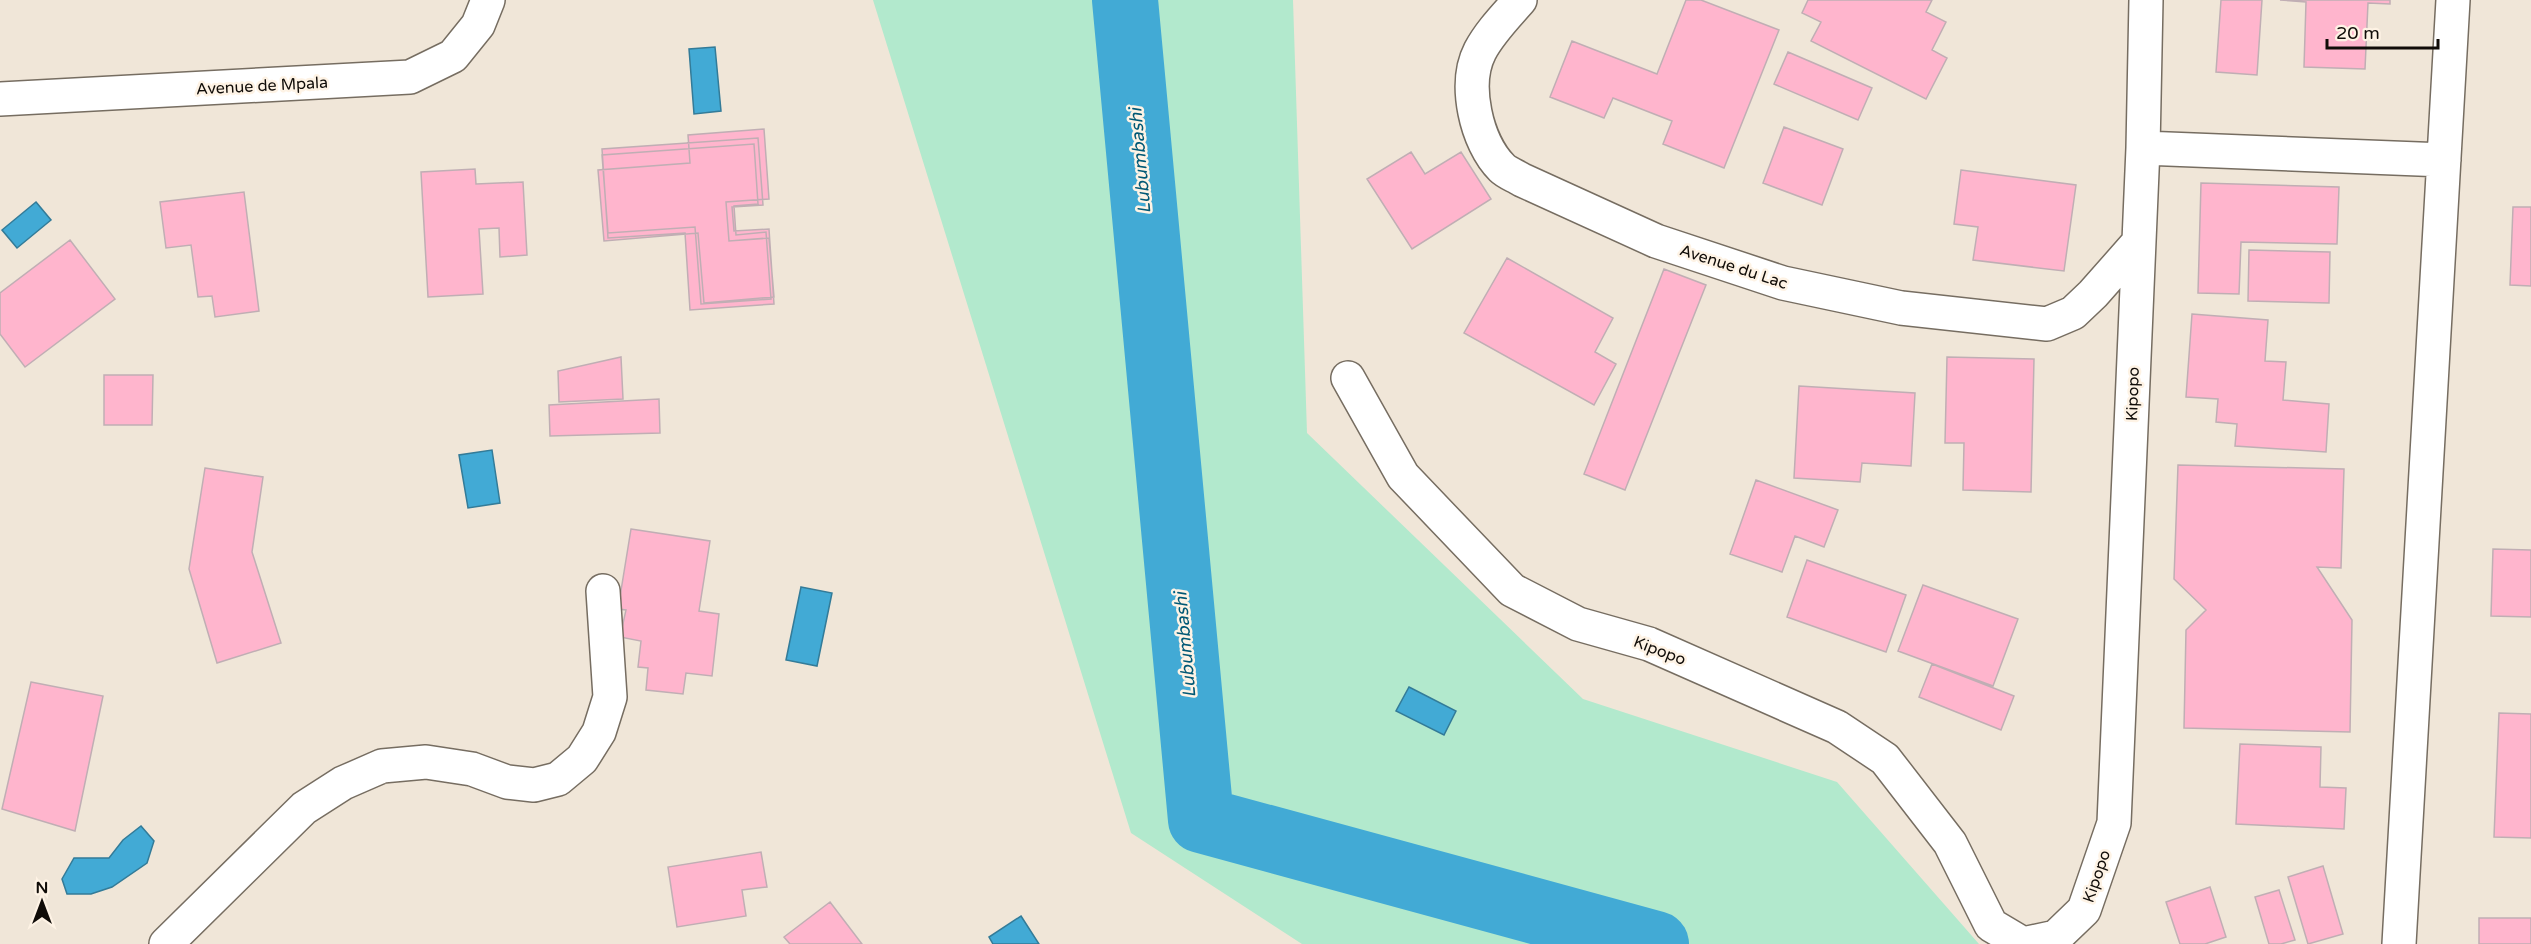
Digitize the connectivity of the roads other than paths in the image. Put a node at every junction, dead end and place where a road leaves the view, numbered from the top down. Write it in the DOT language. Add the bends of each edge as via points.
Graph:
graph roads {
  1 [pos="488,0"];
  2 [pos="1520,0"];
  3 [pos="2146,0"];
  4 [pos="2453,0"];
  5 [pos="0,99"];
  6 [pos="2143,148"];
  7 [pos="2444,160"];
  8 [pos="2138,243"];
  9 [pos="1348,378"];
  10 [pos="603,591"];
  11 [pos="166,944"];
  12 [pos="2399,944"];
  1 -- 5 [label="street, Avenue de Mpala" via="478,26 453,56 410,77"];
  2 -- 8 [label="street, Avenue du Lac" via="1491,34 1474,68 1471,86 1476,117 1491,153 1503,169 1522,180 1656,241 1804,288 1901,308 2047,324 2073,313"];
  3 -- 6 [label="street, Kipopo"];
  4 -- 7 [label="street"];
  6 -- 7 [label="street"];
  6 -- 8 [label="street, Kipopo"];
  7 -- 12 [label="street"];
  8 -- 9 [label="street, Kipopo" via="2114,823 2084,910 2056,937 2023,944 1991,925 1950,843 1885,759 1838,727 1649,644 1578,624 1512,590 1404,476"];
  10 -- 11 [label="street" via="610,698 599,732 582,759 558,779 534,785 426,762 382,766 342,783 304,808"];
}
